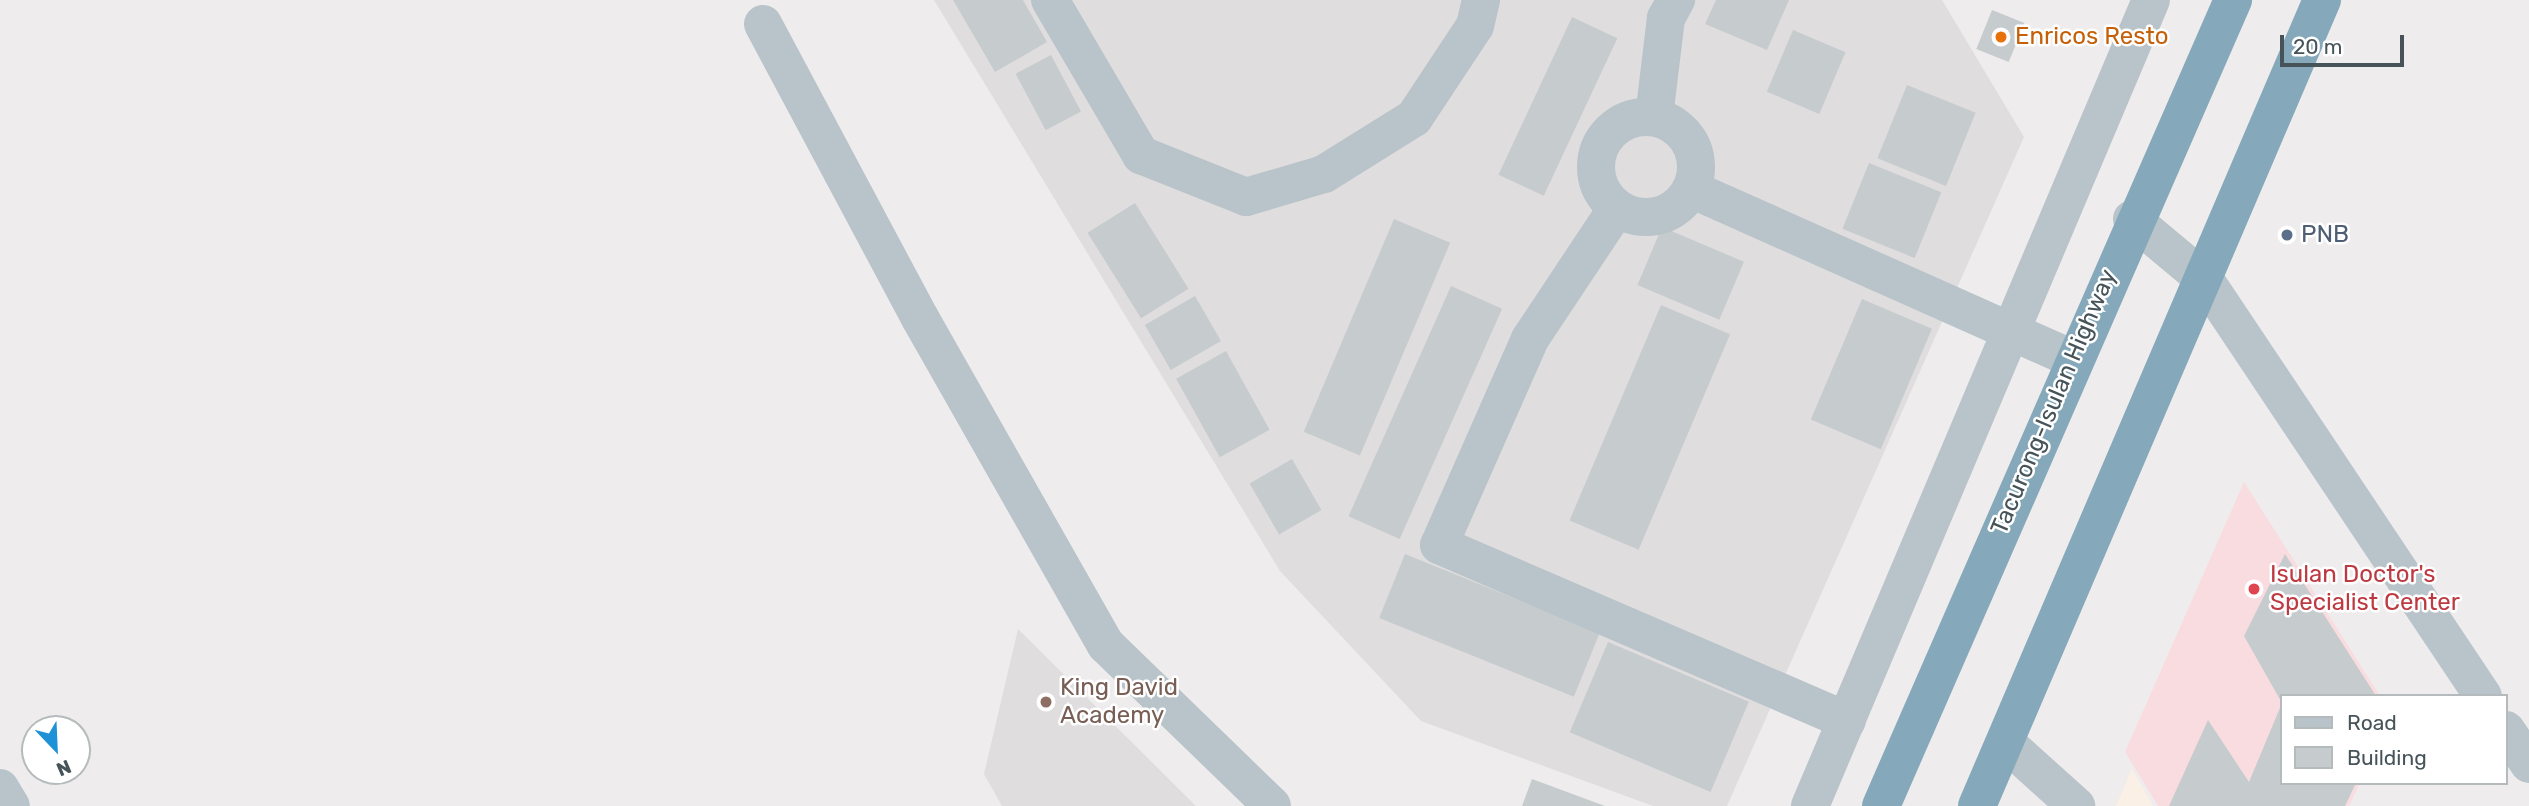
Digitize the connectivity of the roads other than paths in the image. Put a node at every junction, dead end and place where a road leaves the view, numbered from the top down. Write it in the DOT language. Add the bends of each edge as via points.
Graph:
graph roads {
  1 [pos="1050,0"];
  2 [pos="1481,0"];
  3 [pos="1676,0"];
  4 [pos="2151,0"];
  5 [pos="2233,0"];
  6 [pos="2322,0"];
  7 [pos="763,24"];
  8 [pos="1654,117"];
  9 [pos="1691,189"];
  10 [pos="1617,208"];
  11 [pos="2132,219"];
  12 [pos="2204,280"];
  13 [pos="2012,330"];
  14 [pos="2071,359"];
  15 [pos="2482,694"];
  16 [pos="1847,722"];
  17 [pos="2508,733"];
  18 [pos="2005,742"];
  19 [pos="2529,764"];
  20 [pos="0,788"];
  21 [pos="11,806"];
  22 [pos="1272,806"];
  23 [pos="1810,806"];
  24 [pos="1881,806"];
  25 [pos="1977,806"];
  26 [pos="2076,806"];
  1 -- 2 [label="street" via="1141,155 1246,197 1324,174 1413,118 1475,26"];
  3 -- 8 [label="street" via="1666,18"];
  4 -- 13 [label="street"];
  5 -- 11 [label="highway, Tacurong-Isulan Highway"];
  6 -- 12 [label="highway"];
  7 -- 22 [label="street" via="920,318 1106,645"];
  8 -- 9 [label="street" via="1691,144"];
  8 -- 10 [label="street" via="1617,125 1600,148 1596,176"];
  9 -- 10 [label="street" via="1667,213 1632,215"];
  9 -- 13 [label="street"];
  10 -- 16 [label="street" via="1530,338 1439,545"];
  11 -- 12 [label="street"];
  11 -- 14 [label="highway, Tacurong-Isulan Highway"];
  12 -- 15 [label="street"];
  12 -- 18 [label="highway"];
  13 -- 14 [label="street"];
  13 -- 16 [label="street"];
  14 -- 24 [label="highway, Tacurong-Isulan Highway"];
  16 -- 23 [label="street"];
  17 -- 19 [label="street"];
  18 -- 25 [label="highway"];
  18 -- 26 [label="street"];
  20 -- 21 [label="street"];
}
